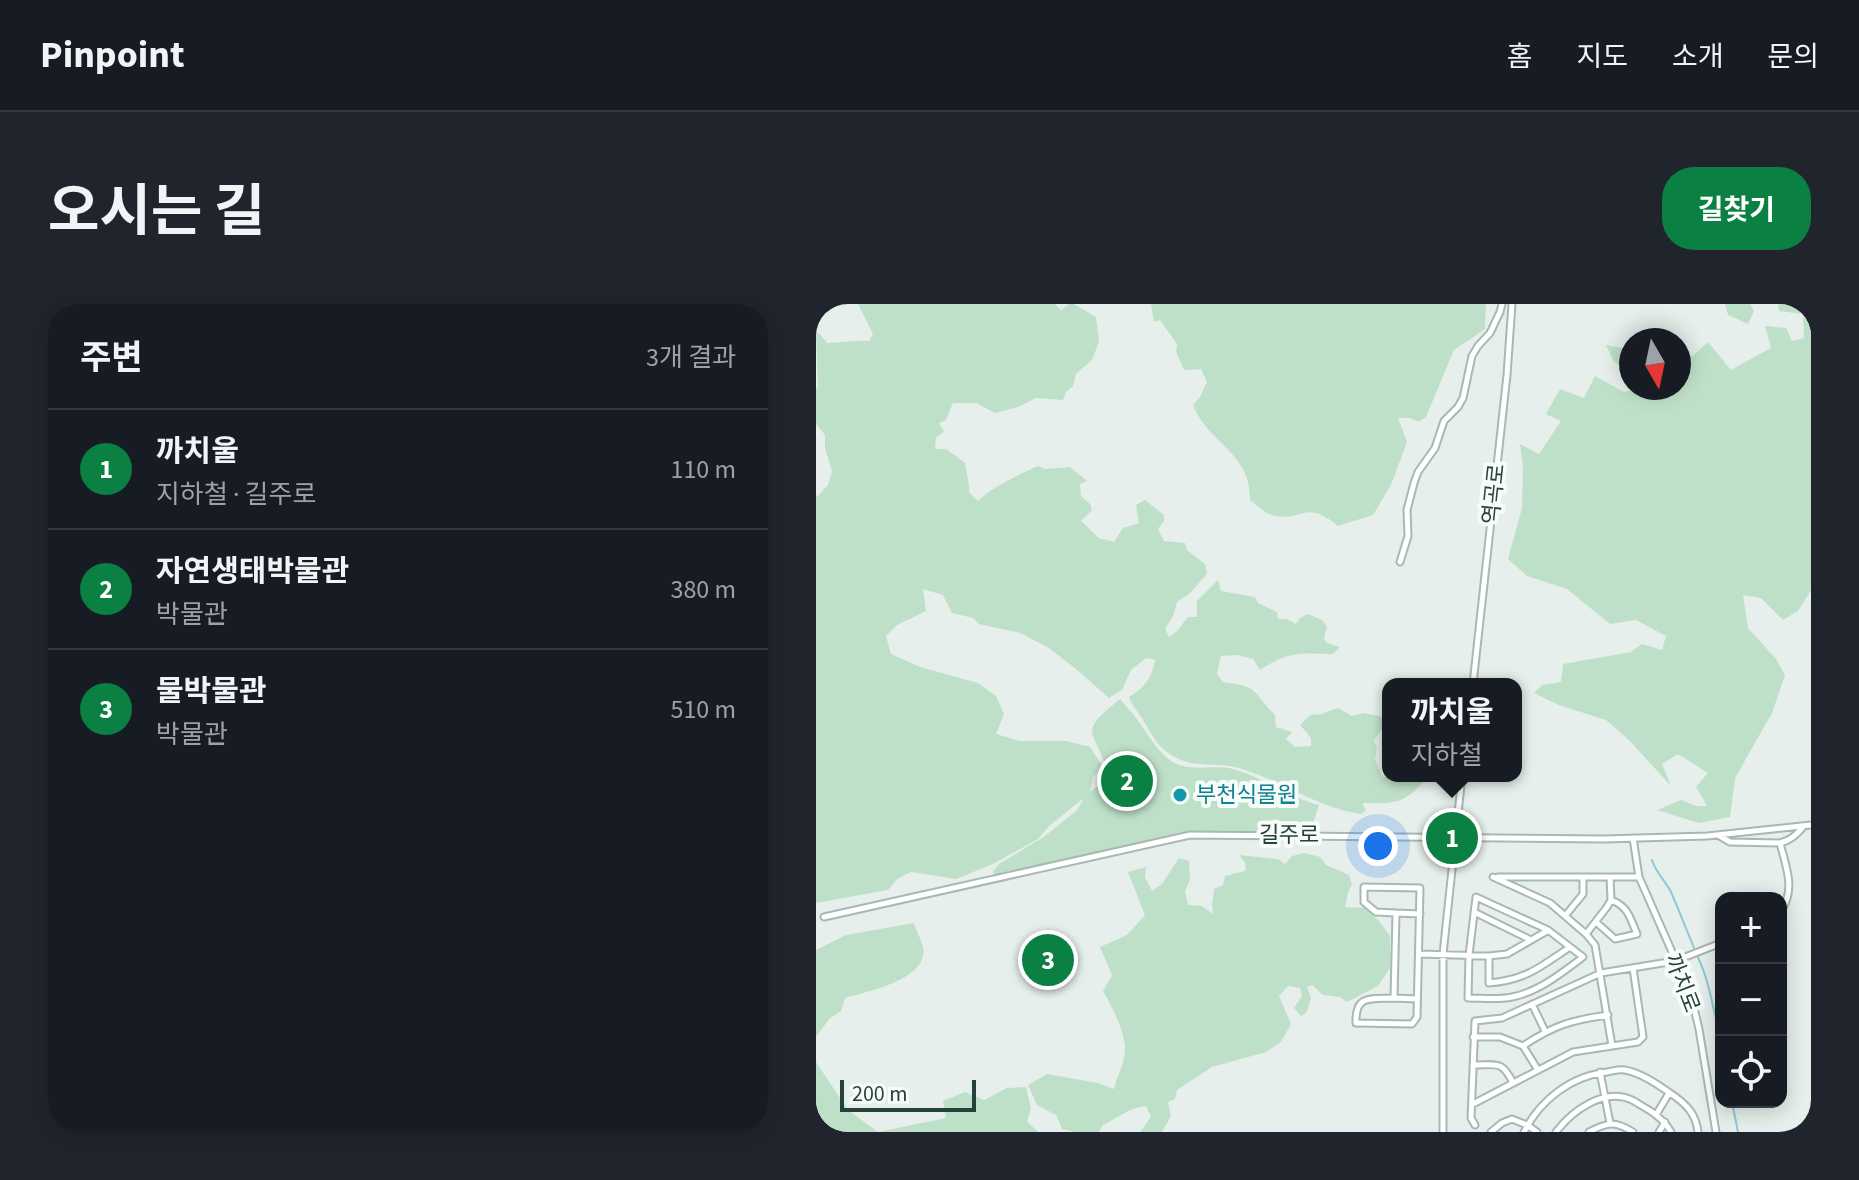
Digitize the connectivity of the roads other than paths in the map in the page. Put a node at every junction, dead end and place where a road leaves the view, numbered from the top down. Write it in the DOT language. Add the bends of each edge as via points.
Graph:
graph roads {
  1 [pos="1502,304"];
  2 [pos="1512,304"];
  3 [pos="1400,562"];
  4 [pos="1474,678"];
  5 [pos="1461,782"];
  6 [pos="1811,825"];
  7 [pos="1803,827"];
  8 [pos="1717,835"];
  9 [pos="1455,838"];
  10 [pos="1633,838"];
  11 [pos="1780,843"];
  12 [pos="1583,877"];
  13 [pos="1610,877"];
  14 [pos="1639,877"];
  15 [pos="1611,900"];
  16 [pos="1787,901"];
  17 [pos="1474,912"];
  18 [pos="1396,913"];
  19 [pos="1420,914"];
  20 [pos="1565,916"];
  21 [pos="824,917"];
  22 [pos="1596,922"];
  23 [pos="1548,930"];
  24 [pos="1586,934"];
  25 [pos="1531,940"];
  26 [pos="1715,945"];
  27 [pos="1570,947"];
  28 [pos="1419,954"];
  29 [pos="1443,954"];
  30 [pos="1469,955"];
  31 [pos="1489,956"];
  32 [pos="1675,961"];
  33 [pos="1633,968"];
  34 [pos="1601,973"];
  35 [pos="1394,998"];
  36 [pos="1417,999"];
  37 [pos="1532,1004"];
  38 [pos="1608,1015"];
  39 [pos="1545,1031"];
  40 [pos="1473,1037"];
  41 [pos="1523,1046"];
  42 [pos="1612,1046"];
  43 [pos="1473,1065"];
  44 [pos="1538,1070"];
  45 [pos="1600,1072"];
  46 [pos="1513,1083"];
  47 [pos="1669,1093"];
  48 [pos="1605,1099"];
  49 [pos="1473,1104"];
  50 [pos="1656,1115"];
  51 [pos="1665,1122"];
  52 [pos="1610,1123"];
  53 [pos="1475,1125"];
  54 [pos="1527,1125"];
  55 [pos="1443,1132"];
  56 [pos="1491,1132"];
  57 [pos="1524,1132"];
  58 [pos="1537,1132"];
  59 [pos="1556,1132"];
  60 [pos="1589,1132"];
  61 [pos="1633,1132"];
  62 [pos="1659,1132"];
  63 [pos="1671,1132"];
  64 [pos="1698,1132"];
  65 [pos="1716,1132"];
  1 -- 3 [label="street" via="1490,333 1472,356 1463,398 1444,421 1435,448 1418,472"];
  2 -- 4 [label="street, 역곡로"];
  5 -- 9 [label="street"];
  6 -- 7 [label="street, 길주로"];
  7 -- 8 [label="street, 길주로"];
  7 -- 11 [label="street"];
  8 -- 10 [label="street, 길주로"];
  8 -- 11 [label="street" via="1730,842"];
  9 -- 10 [label="street, 길주로"];
  9 -- 21 [label="street, 길주로" via="1190,835"];
  9 -- 29 [label="street"];
  10 -- 14 [label="street, 까치로"];
  11 -- 16 [label="street" via="1790,886"];
  12 -- 13 [label="street"];
  12 -- 20 [label="street" via="1583,894"];
  12 -- 20 [label="street" via="1493,877 1550,903"];
  13 -- 14 [label="street"];
  13 -- 15 [label="street"];
  14 -- 32 [label="street, 까치로"];
  15 -- 22 [label="street"];
  15 -- 22 [label="street" via="1621,904 1637,934 1615,939"];
  17 -- 23 [label="street" via="1476,897"];
  17 -- 25 [label="street"];
  17 -- 30 [label="street"];
  18 -- 19 [label="street"];
  18 -- 19 [label="street" via="1376,912 1364,902 1364,887 1420,888"];
  18 -- 35 [label="street"];
  19 -- 28 [label="street"];
  20 -- 24 [label="street"];
  22 -- 24 [label="street"];
  23 -- 25 [label="street"];
  23 -- 27 [label="street"];
  24 -- 34 [label="street" via="1595,945"];
  25 -- 31 [label="street" via="1507,954"];
  26 -- 32 [label="street"];
  27 -- 30 [label="street" via="1583,957 1561,974 1523,994 1500,998 1468,998"];
  27 -- 31 [label="street" via="1511,981 1489,983"];
  28 -- 29 [label="street"];
  28 -- 36 [label="street"];
  29 -- 30 [label="street"];
  29 -- 55 [label="street"];
  30 -- 31 [label="street"];
  32 -- 33 [label="street"];
  32 -- 65 [label="street, 까치로" via="1691,995"];
  33 -- 34 [label="street"];
  33 -- 42 [label="street" via="1643,1037"];
  34 -- 37 [label="street"];
  34 -- 38 [label="street"];
  35 -- 36 [label="street"];
  35 -- 36 [label="street" via="1366,999 1359,1004 1356,1023 1412,1024"];
  37 -- 39 [label="street"];
  37 -- 40 [label="street" via="1502,1018 1475,1021"];
  38 -- 39 [label="street"];
  38 -- 42 [label="street"];
  39 -- 41 [label="street"];
  40 -- 41 [label="street" via="1500,1037"];
  40 -- 43 [label="street"];
  41 -- 44 [label="street"];
  42 -- 44 [label="street" via="1573,1052"];
  43 -- 46 [label="street" via="1506,1068"];
  43 -- 49 [label="street"];
  44 -- 46 [label="street"];
  45 -- 47 [label="street" via="1641,1075"];
  45 -- 48 [label="street"];
  45 -- 54 [label="street" via="1571,1082 1547,1099"];
  46 -- 49 [label="street"];
  47 -- 50 [label="street"];
  47 -- 64 [label="street" via="1686,1105"];
  48 -- 50 [label="street" via="1631,1099"];
  48 -- 52 [label="street"];
  48 -- 59 [label="street" via="1579,1108"];
  49 -- 53 [label="street"];
  50 -- 51 [label="street"];
  51 -- 62 [label="street"];
  51 -- 63 [label="street"];
  52 -- 60 [label="street"];
  52 -- 61 [label="street"];
  54 -- 56 [label="street" via="1512,1119"];
  54 -- 57 [label="street"];
  54 -- 58 [label="street"];
}
